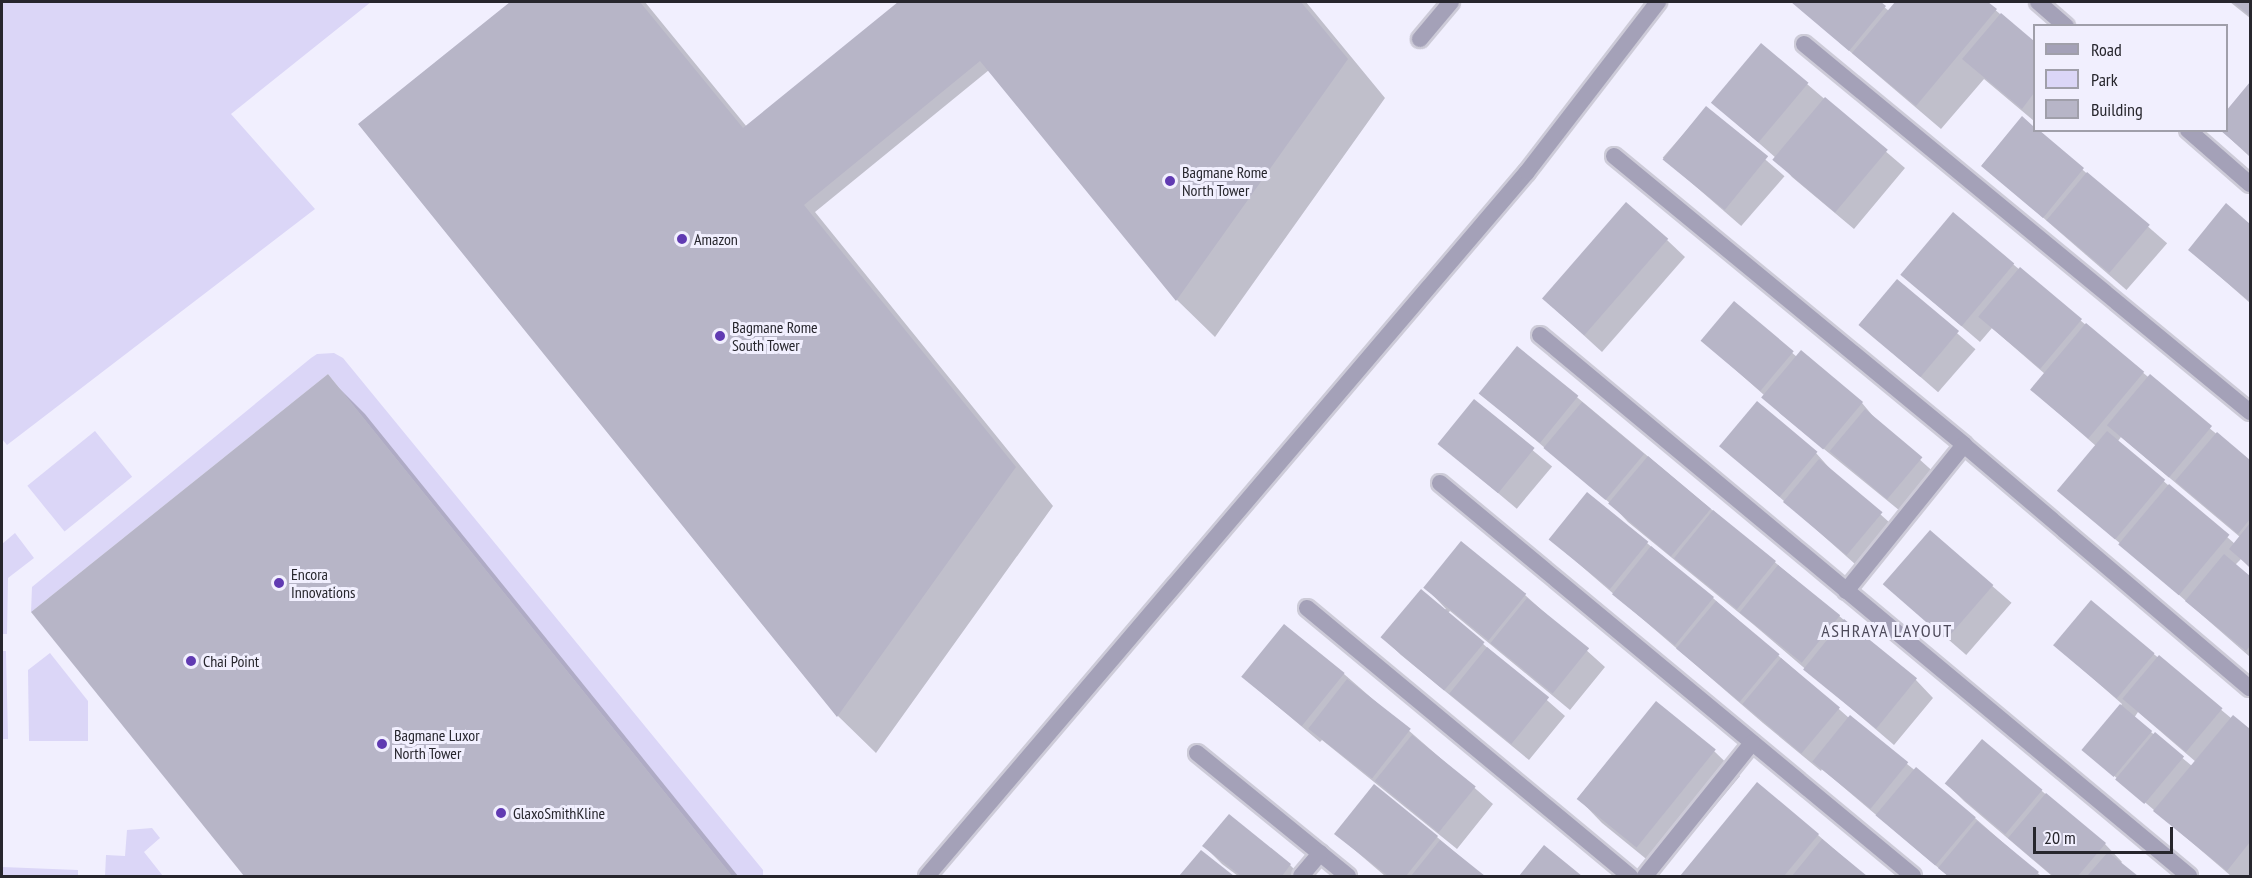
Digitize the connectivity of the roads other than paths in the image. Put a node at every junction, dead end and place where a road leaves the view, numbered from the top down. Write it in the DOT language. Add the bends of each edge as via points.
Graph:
graph roads {
  1 [pos="1450,2"];
  2 [pos="1658,2"];
  3 [pos="2038,2"];
  4 [pos="2064,24"];
  5 [pos="1420,39"];
  6 [pos="1804,44"];
  7 [pos="2190,132"];
  8 [pos="1614,156"];
  9 [pos="2250,184"];
  10 [pos="1540,335"];
  11 [pos="2250,412"];
  12 [pos="1964,445"];
  13 [pos="1440,483"];
  14 [pos="1846,591"];
  15 [pos="1307,608"];
  16 [pos="2250,688"];
  17 [pos="1752,742"];
  18 [pos="1197,753"];
  19 [pos="1320,854"];
  20 [pos="927,876"];
  21 [pos="1301,876"];
  22 [pos="1348,876"];
  23 [pos="1629,876"];
  24 [pos="1644,876"];
  25 [pos="1913,876"];
  26 [pos="2189,876"];
  1 -- 5 [label="street"];
  2 -- 20 [label="street" via="1527,172"];
  3 -- 4 [label="street"];
  6 -- 11 [label="street"];
  7 -- 9 [label="street"];
  8 -- 12 [label="street"];
  10 -- 14 [label="street"];
  12 -- 14 [label="street"];
  12 -- 16 [label="street"];
  13 -- 17 [label="street"];
  14 -- 26 [label="street"];
  15 -- 23 [label="street"];
  17 -- 24 [label="street"];
  17 -- 25 [label="street"];
  18 -- 19 [label="street"];
  19 -- 21 [label="street"];
  19 -- 22 [label="street"];
}
